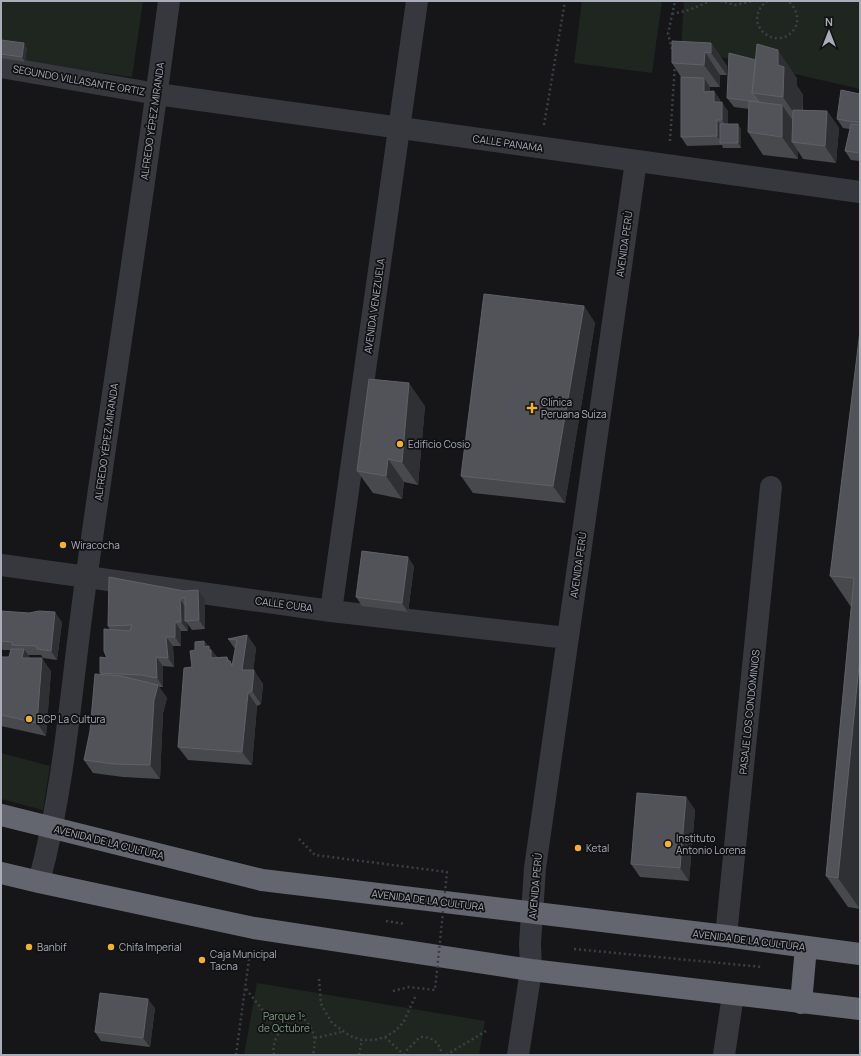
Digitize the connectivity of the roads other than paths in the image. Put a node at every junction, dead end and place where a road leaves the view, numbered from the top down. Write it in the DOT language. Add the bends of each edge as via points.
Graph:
graph roads {
  1 [pos="169,1"];
  2 [pos="417,1"];
  3 [pos="1,67"];
  4 [pos="157,94"];
  5 [pos="399,128"];
  6 [pos="636,161"];
  7 [pos="860,192"];
  8 [pos="771,487"];
  9 [pos="1,564"];
  10 [pos="86,576"];
  11 [pos="331,611"];
  12 [pos="567,638"];
  13 [pos="1,815"];
  14 [pos="52,828"];
  15 [pos="1,873"];
  16 [pos="39,882"];
  17 [pos="532,913"];
  18 [pos="726,936"];
  19 [pos="806,947"];
  20 [pos="860,954"];
  21 [pos="531,970"];
  22 [pos="733,995"];
  23 [pos="800,1003"];
  24 [pos="860,1009"];
  25 [pos="518,1055"];
  26 [pos="724,1055"];
  1 -- 4 [label="street, ALFREDO YÉPEZ MIRANDA"];
  2 -- 5 [label="street, AVENIDA VENEZUELA"];
  3 -- 4 [label="street, SEGUNDO VILLASANTE ORTIZ"];
  4 -- 5 [label="street, CALLE PANAMA"];
  4 -- 10 [label="street, ALFREDO YÉPEZ MIRANDA"];
  5 -- 6 [label="street, CALLE PANAMA"];
  5 -- 11 [label="street, AVENIDA VENEZUELA"];
  6 -- 7 [label="street, CALLE PANAMA"];
  6 -- 12 [label="street, AVENIDA PERÚ"];
  8 -- 18 [label="street, PASAJE LOS CONDOMINIOS"];
  9 -- 10 [label="street, CALLE CUBA"];
  10 -- 11 [label="street, CALLE CUBA"];
  10 -- 14 [label="street, ALFREDO YÉPEZ MIRANDA"];
  11 -- 12 [label="street, CALLE CUBA"];
  12 -- 17 [label="street, AVENIDA PERÚ" via="535,868"];
  13 -- 14 [label="highway, AVENIDA DE LA CULTURA"];
  14 -- 16 [label="street, ALFREDO YÉPEZ MIRANDA"];
  14 -- 17 [label="highway, AVENIDA DE LA CULTURA" via="262,880"];
  15 -- 16 [label="highway"];
  16 -- 21 [label="highway" via="254,928"];
  17 -- 18 [label="highway, AVENIDA DE LA CULTURA"];
  17 -- 21 [label="street, AVENIDA PERÚ"];
  18 -- 19 [label="highway, AVENIDA DE LA CULTURA"];
  19 -- 20 [label="highway, AVENIDA DE LA CULTURA"];
  19 -- 23 [label="highway"];
  21 -- 22 [label="highway"];
  21 -- 25 [label="street, AVENIDA PERÚ"];
  22 -- 23 [label="highway"];
  22 -- 26 [label="street"];
  23 -- 24 [label="highway"];
}
